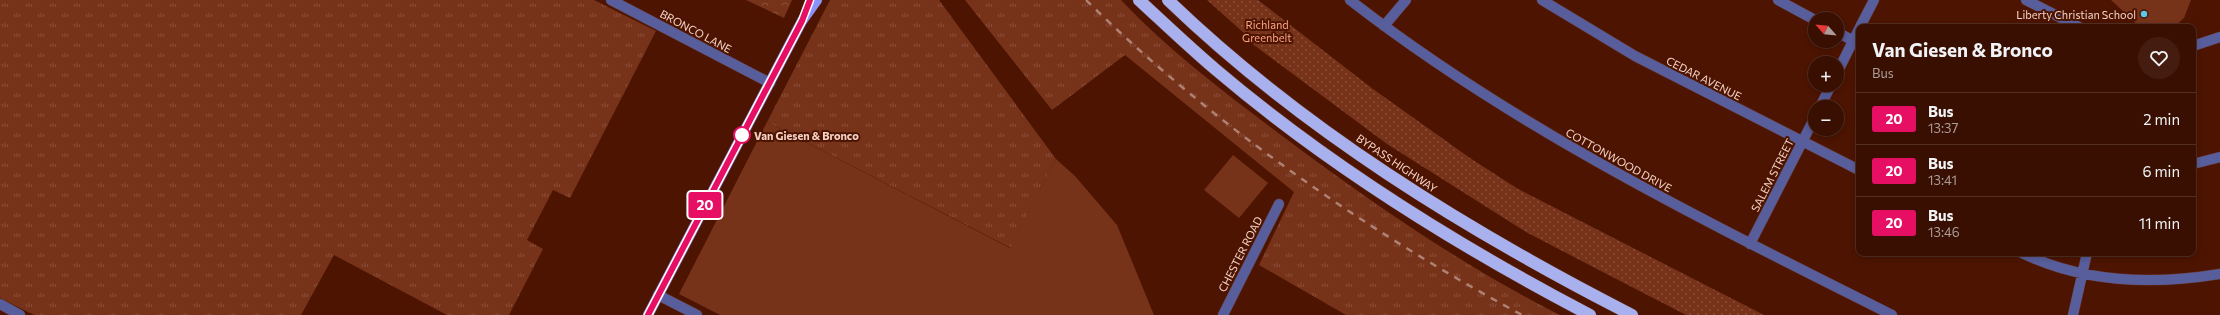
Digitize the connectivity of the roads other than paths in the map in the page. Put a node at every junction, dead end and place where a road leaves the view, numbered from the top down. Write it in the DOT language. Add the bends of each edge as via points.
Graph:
graph roads {
  1 [pos="611,0"];
  2 [pos="810,0"];
  3 [pos="816,0"];
  4 [pos="1139,0"];
  5 [pos="1168,0"];
  6 [pos="1350,0"];
  7 [pos="1406,0"];
  8 [pos="1542,0"];
  9 [pos="1778,0"];
  10 [pos="1874,0"];
  11 [pos="2026,0"];
  12 [pos="1808,16"];
  13 [pos="802,21"];
  14 [pos="1862,24"];
  15 [pos="2073,24"];
  16 [pos="1384,26"];
  17 [pos="1844,36"];
  18 [pos="2220,37"];
  19 [pos="1856,42"];
  20 [pos="2196,45"];
  21 [pos="1844,62"];
  22 [pos="770,83"];
  23 [pos="1808,131"];
  24 [pos="1803,141"];
  25 [pos="2220,157"];
  26 [pos="2196,163"];
  27 [pos="1856,168"];
  28 [pos="1280,204"];
  29 [pos="1750,244"];
  30 [pos="2030,256"];
  31 [pos="2086,256"];
  32 [pos="2082,273"];
  33 [pos="2220,274"];
  34 [pos="658,295"];
  35 [pos="0,304"];
  36 [pos="20,315"];
  37 [pos="648,315"];
  38 [pos="696,315"];
  39 [pos="1223,315"];
  40 [pos="1590,315"];
  41 [pos="1632,315"];
  42 [pos="1892,315"];
  43 [pos="2073,315"];
  1 -- 22 [label="street, BRONCO LANE"];
  2 -- 13 [label="main road"];
  3 -- 13 [label="main road"];
  4 -- 40 [label="highway" via="1215,70 1315,146 1420,218 1533,285"];
  5 -- 41 [label="highway, BYPASS HIGHWAY" via="1245,68 1379,167 1497,242"];
  6 -- 16 [label="street, COTTONWOOD DRIVE"];
  7 -- 16 [label="street"];
  8 -- 24 [label="street, CEDAR AVENUE" via="1635,56"];
  9 -- 12 [label="street"];
  10 -- 14 [label="street"];
  11 -- 15 [label="street"];
  13 -- 22 [label="main road"];
  16 -- 29 [label="street, COTTONWOOD DRIVE" via="1525,121 1610,170"];
  17 -- 19 [label="street"];
  18 -- 20 [label="street"];
  19 -- 21 [label="street"];
  22 -- 34 [label="main road"];
  23 -- 24 [label="street, SALEM STREET"];
  24 -- 27 [label="street, CEDAR AVENUE"];
  24 -- 29 [label="street, SALEM STREET"];
  25 -- 26 [label="street"];
  28 -- 39 [label="street, CHESTER ROAD"];
  29 -- 42 [label="street, COTTONWOOD DRIVE"];
  30 -- 32 [label="street"];
  31 -- 32 [label="street"];
  32 -- 33 [label="street" via="2121,280 2156,282"];
  32 -- 43 [label="street"];
  34 -- 37 [label="main road"];
  34 -- 38 [label="street"];
  35 -- 36 [label="street"];
}
